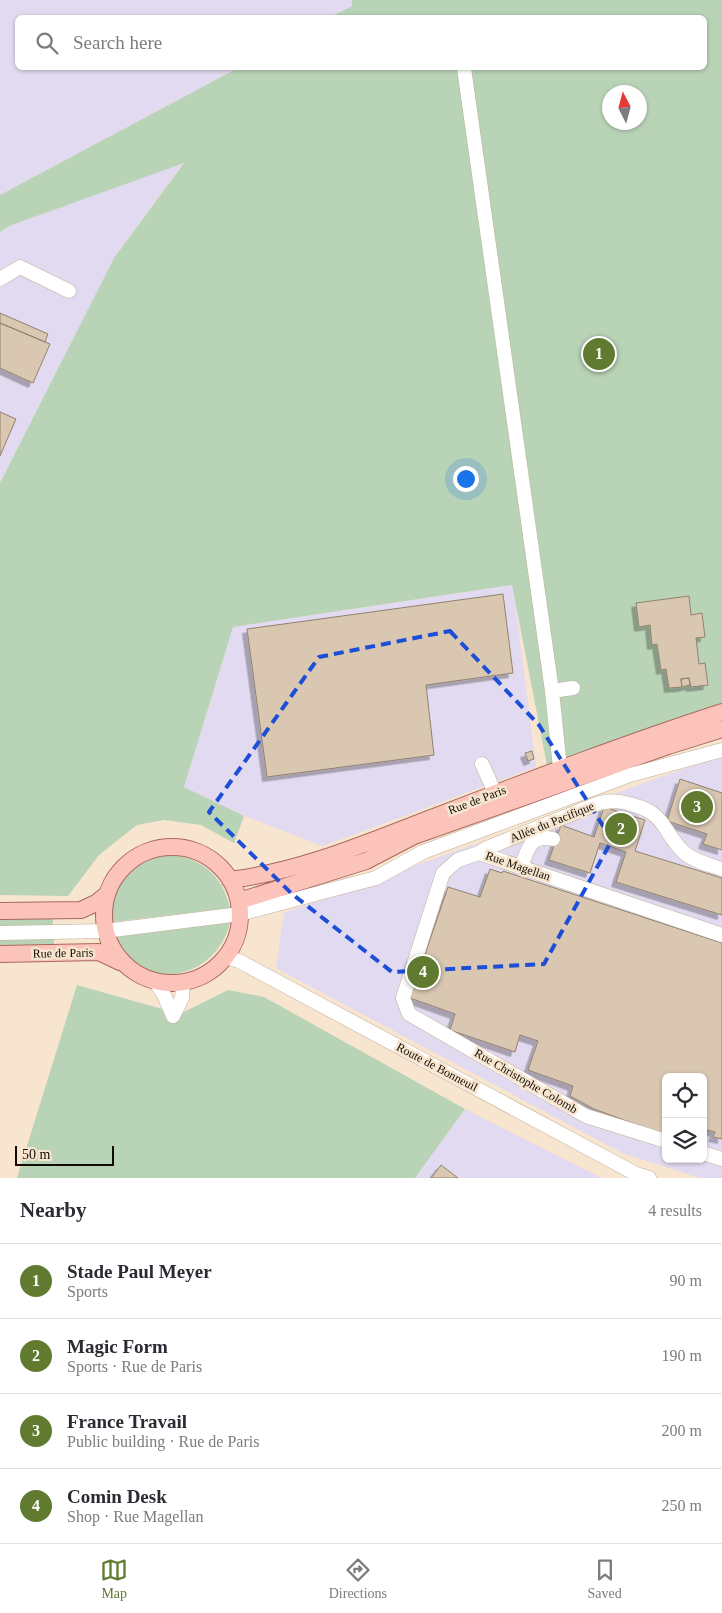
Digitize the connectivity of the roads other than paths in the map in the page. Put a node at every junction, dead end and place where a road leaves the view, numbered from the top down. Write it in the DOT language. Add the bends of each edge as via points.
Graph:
graph roads {
  1 [pos="464,70"];
  2 [pos="0,279"];
  3 [pos="69,291"];
  4 [pos="573,688"];
  5 [pos="552,691"];
  6 [pos="722,712"];
  7 [pos="722,729"];
  8 [pos="722,750"];
  9 [pos="482,764"];
  10 [pos="560,768"];
  11 [pos="558,785"];
  12 [pos="496,800"];
  13 [pos="553,839"];
  14 [pos="479,853"];
  15 [pos="521,867"];
  16 [pos="722,869"];
  17 [pos="230,880"];
  18 [pos="106,895"];
  19 [pos="239,908"];
  20 [pos="0,911"];
  21 [pos="105,931"];
  22 [pos="0,933"];
  23 [pos="722,935"];
  24 [pos="0,954"];
  25 [pos="226,957"];
  26 [pos="124,964"];
  27 [pos="155,981"];
  28 [pos="183,982"];
  29 [pos="402,998"];
  30 [pos="662,1140"];
  31 [pos="707,1154"];
  32 [pos="722,1159"];
  33 [pos="648,1178"];
  1 -- 5 [label="street"];
  2 -- 3 [label="street" via="20,267"];
  4 -- 5 [label="street"];
  5 -- 10 [label="street"];
  6 -- 10 [label="main road, Rue de Paris"];
  7 -- 11 [label="main road, Rue de Paris"];
  8 -- 19 [label="street" via="630,775 423,852 376,878"];
  9 -- 12 [label="street"];
  10 -- 11 [label="street"];
  10 -- 12 [label="main road, Rue de Paris"];
  11 -- 12 [label="main road, Rue de Paris"];
  12 -- 17 [label="main road, Rue de Paris" via="289,870"];
  12 -- 19 [label="main road, Rue de Paris" via="366,861"];
  13 -- 15 [label="street" via="542,837 535,840 528,847"];
  14 -- 15 [label="street, Rue Magellan"];
  14 -- 16 [label="street, Allée du Pacifique" via="613,800 647,808 658,816 685,854"];
  14 -- 29 [label="street, Rue Magellan" via="458,860 443,873"];
  15 -- 23 [label="street, Rue Magellan"];
  17 -- 18 [label="main road" via="218,864 202,854 183,848 163,847 144,852 128,862 114,877"];
  17 -- 19 [label="main road"];
  18 -- 20 [label="main road" via="81,910"];
  18 -- 21 [label="main road"];
  19 -- 21 [label="street"];
  19 -- 25 [label="main road" via="239,929"];
  21 -- 22 [label="street"];
  21 -- 26 [label="main road" via="112,949"];
  24 -- 26 [label="main road, Rue de Paris" via="99,952"];
  25 -- 28 [label="main road" via="207,974"];
  25 -- 33 [label="street, Route de Bonneuil"];
  26 -- 27 [label="main road, Rue de Paris" via="138,975"];
  27 -- 28 [label="main road"];
  27 -- 28 [label="street" via="173,1016 182,998"];
  29 -- 30 [label="street, Rue Christophe Colomb" via="409,1014 586,1116"];
  31 -- 32 [label="street"];
}
